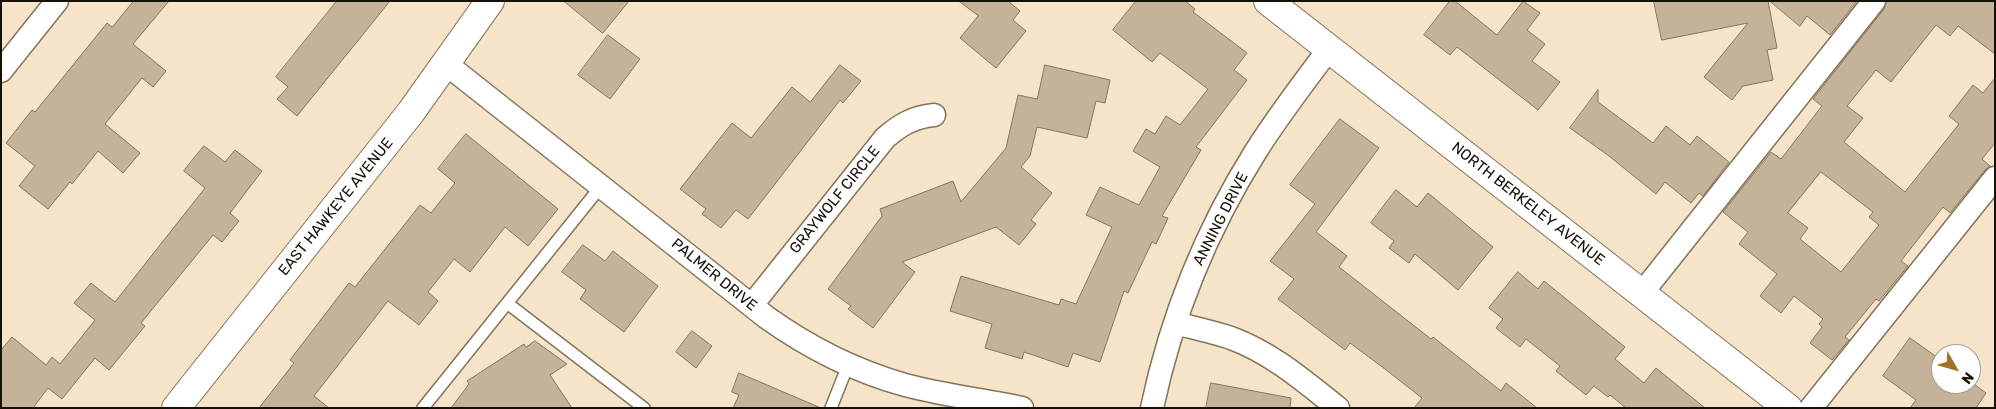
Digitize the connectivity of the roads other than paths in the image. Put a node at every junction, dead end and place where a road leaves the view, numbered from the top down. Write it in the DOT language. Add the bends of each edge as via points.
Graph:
graph roads {
  1 [pos="56,1"];
  2 [pos="490,1"];
  3 [pos="1268,1"];
  4 [pos="1874,1"];
  5 [pos="1330,49"];
  6 [pos="445,63"];
  7 [pos="1,71"];
  8 [pos="934,115"];
  9 [pos="1995,178"];
  10 [pos="602,185"];
  11 [pos="1642,293"];
  12 [pos="507,303"];
  13 [pos="752,305"];
  14 [pos="1175,323"];
  15 [pos="848,365"];
  16 [pos="176,408"];
  17 [pos="423,408"];
  18 [pos="644,408"];
  19 [pos="831,408"];
  20 [pos="1022,408"];
  21 [pos="1152,408"];
  22 [pos="1338,408"];
  23 [pos="1788,408"];
  24 [pos="1811,408"];
  1 -- 7 [label="street"];
  2 -- 6 [label="street, EAST HAWKEYE AVENUE"];
  3 -- 5 [label="street, NORTH BERKELEY AVENUE"];
  4 -- 11 [label="street"];
  5 -- 11 [label="street, NORTH BERKELEY AVENUE"];
  5 -- 14 [label="street, ANNING DRIVE" via="1272,127 1241,178 1198,263"];
  6 -- 10 [label="street, PALMER DRIVE"];
  6 -- 16 [label="street, EAST HAWKEYE AVENUE" via="411,112"];
  8 -- 13 [label="street, GRAYWOLF CIRCLE" via="908,121 885,138"];
  9 -- 24 [label="street"];
  10 -- 12 [label="lane"];
  10 -- 13 [label="street, PALMER DRIVE"];
  11 -- 23 [label="street, NORTH BERKELEY AVENUE"];
  12 -- 17 [label="lane"];
  12 -- 18 [label="lane"];
  13 -- 15 [label="street, PALMER DRIVE" via="802,341"];
  14 -- 21 [label="street, ANNING DRIVE"];
  14 -- 22 [label="street" via="1232,338 1251,347 1285,367"];
  15 -- 19 [label="lane"];
  15 -- 20 [label="street, PALMER DRIVE" via="907,386"];
}
